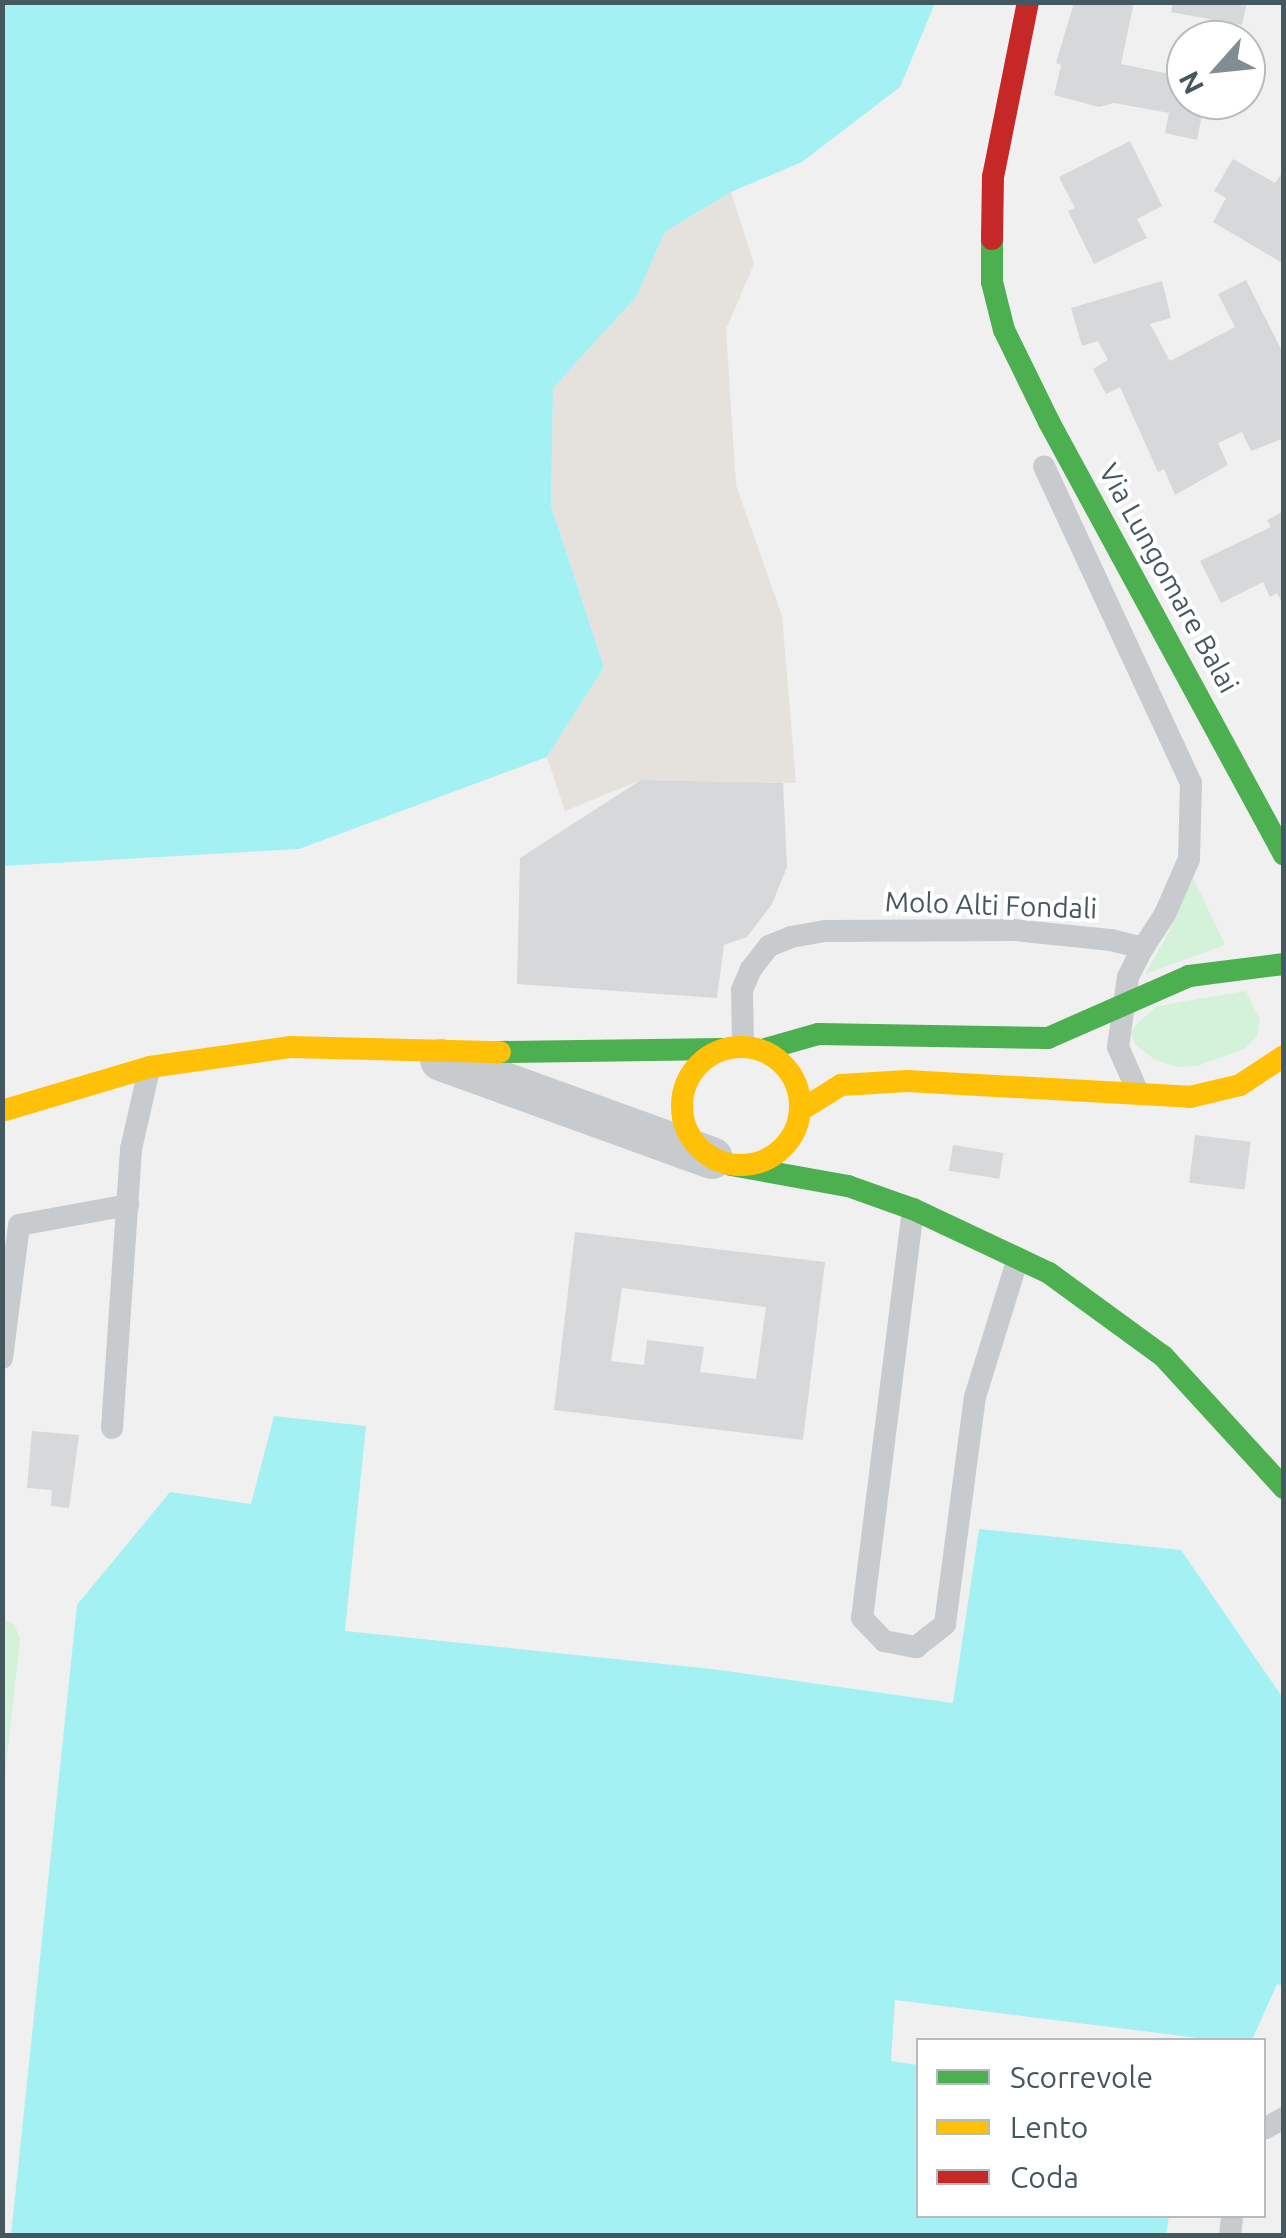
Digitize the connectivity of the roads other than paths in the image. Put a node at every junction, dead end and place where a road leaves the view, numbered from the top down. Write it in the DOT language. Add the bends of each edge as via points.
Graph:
graph roads {
  1 [pos="1028,2"];
  2 [pos="1004,330"];
  3 [pos="1284,854"];
  4 [pos="1142,948"];
  5 [pos="1281,969"];
  6 [pos="1122,1006"];
  7 [pos="743,1048"];
  8 [pos="422,1053"];
  9 [pos="1284,1056"];
  10 [pos="150,1066"];
  11 [pos="1140,1095"];
  12 [pos="1190,1097"];
  13 [pos="1256,1106"];
  14 [pos="2,1111"];
  15 [pos="798,1120"];
  16 [pos="722,1162"];
  17 [pos="848,1186"];
  18 [pos="128,1204"];
  19 [pos="913,1208"];
  20 [pos="1018,1258"];
  21 [pos="2,1358"];
  22 [pos="112,1428"];
  23 [pos="1284,1488"];
  24 [pos="852,1506"];
  25 [pos="877,1510"];
  1 -- 2 [label="street, Via Lungomare Balai" via="993,177 992,282"];
  2 -- 3 [label="street, Via Lungomare Balai"];
  2 -- 4 [label="lane, Via Lungomare Balai" via="1047,473 1191,783 1189,859"];
  4 -- 6 [label="lane"];
  4 -- 7 [label="lane, Molo Alti Fondali" via="1014,930 791,936 768,946 742,990"];
  5 -- 6 [label="street" via="1189,976"];
  6 -- 7 [label="street" via="1048,1038 834,1033"];
  6 -- 11 [label="lane" via="1118,1046"];
  7 -- 8 [label="street"];
  7 -- 15 [label="street" via="791,1074"];
  7 -- 16 [label="street" via="705,1057 683,1089 686,1129 696,1146"];
  8 -- 10 [label="street" via="290,1047"];
  8 -- 16 [label="street"];
  9 -- 12 [label="street" via="1240,1085"];
  10 -- 14 [label="street"];
  10 -- 18 [label="lane" via="131,1149"];
  11 -- 12 [label="street"];
  11 -- 15 [label="street" via="908,1081 841,1085"];
  12 -- 13 [label="street"];
  15 -- 16 [label="street" via="770,1158 751,1165"];
  15 -- 17 [label="street"];
  16 -- 17 [label="street"];
  17 -- 19 [label="street"];
  18 -- 21 [label="lane" via="19,1226"];
  18 -- 22 [label="lane"];
  19 -- 20 [label="street"];
  19 -- 25 [label="lane"];
  20 -- 23 [label="street" via="1163,1356"];
  20 -- 25 [label="lane" via="976,1396 945,1624 916,1647 884,1641 862,1618"];
  24 -- 25 [label="lane"];
}
